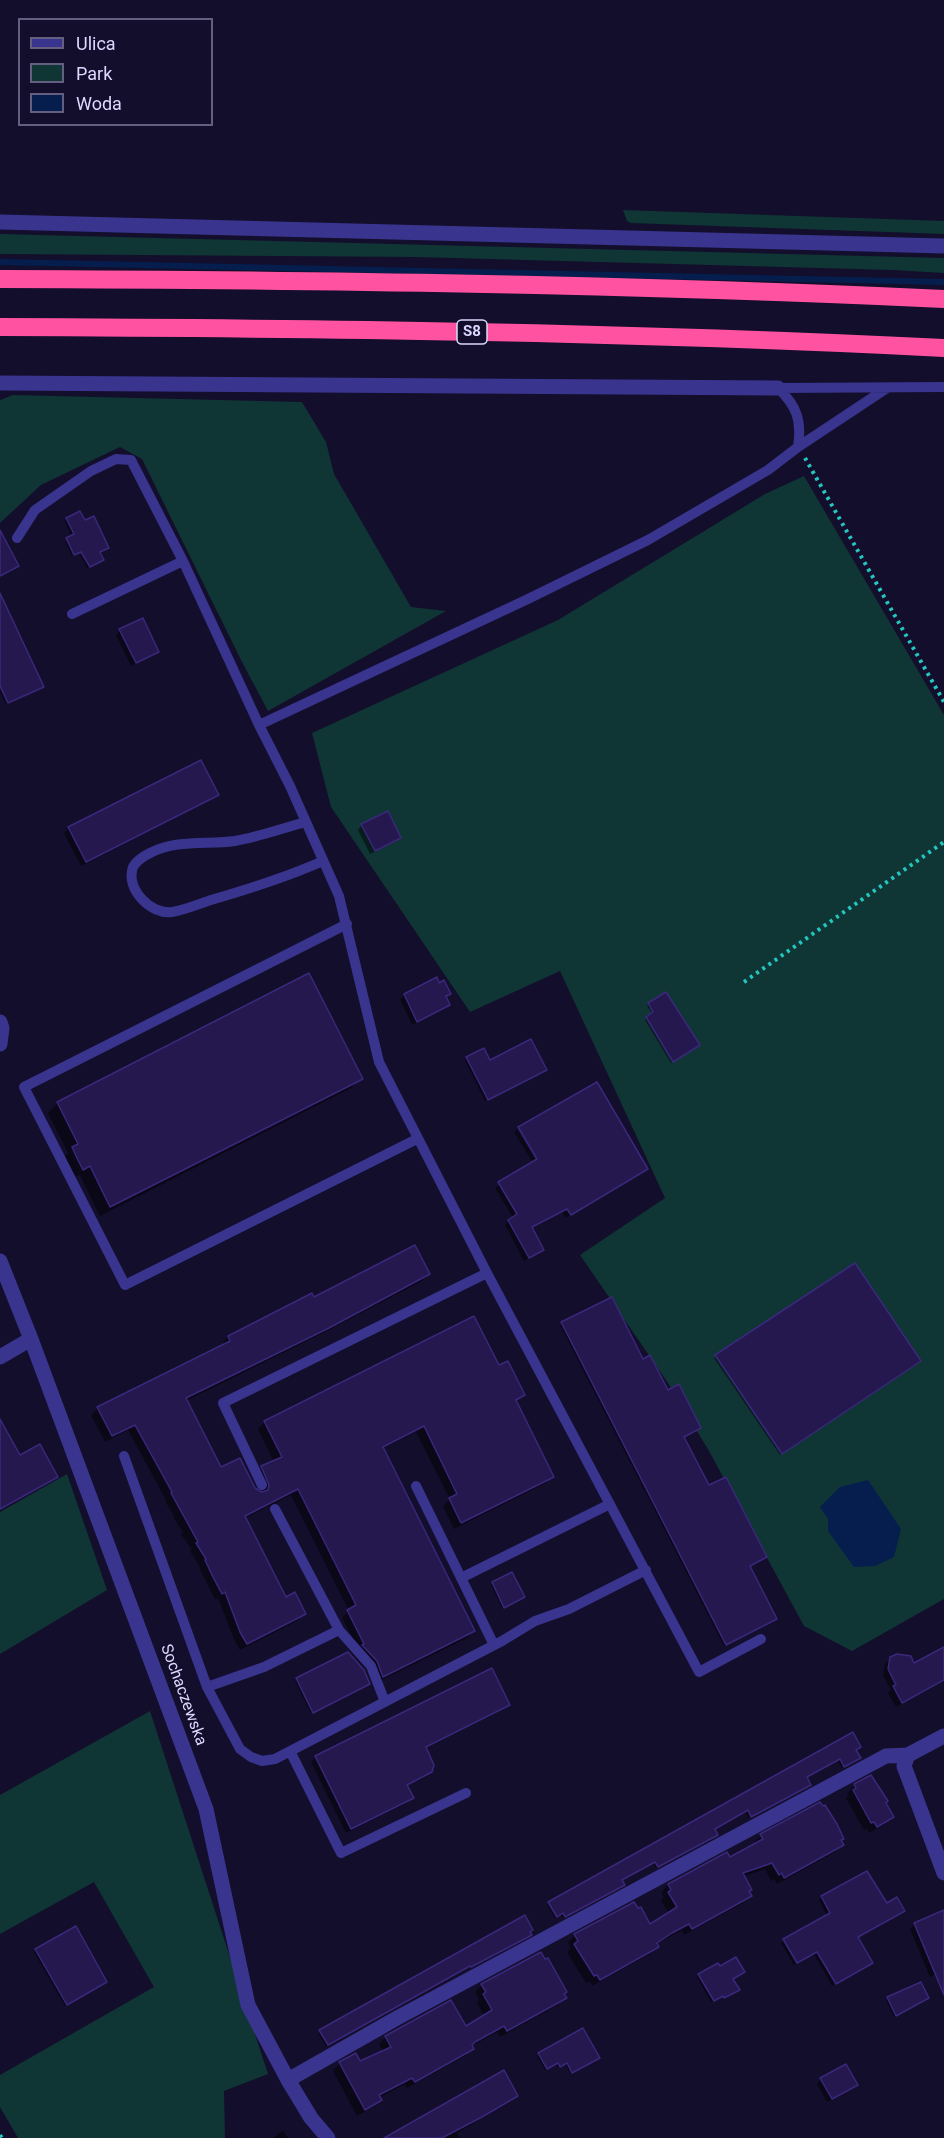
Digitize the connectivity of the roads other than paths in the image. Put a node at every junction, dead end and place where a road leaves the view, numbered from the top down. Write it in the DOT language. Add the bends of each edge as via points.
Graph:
graph roads {
  1 [pos="0,222"];
  2 [pos="944,246"];
  3 [pos="0,279"];
  4 [pos="944,300"];
  5 [pos="0,327"];
  6 [pos="944,348"];
  7 [pos="0,384"];
  8 [pos="944,387"];
  9 [pos="778,388"];
  10 [pos="887,388"];
  11 [pos="798,447"];
  12 [pos="17,538"];
  13 [pos="183,561"];
  14 [pos="72,614"];
  15 [pos="260,725"];
  16 [pos="306,822"];
  17 [pos="323,861"];
  18 [pos="347,924"];
  19 [pos="0,1023"];
  20 [pos="0,1044"];
  21 [pos="417,1139"];
  22 [pos="0,1261"];
  23 [pos="487,1273"];
  24 [pos="31,1339"];
  25 [pos="0,1357"];
  26 [pos="124,1456"];
  27 [pos="262,1485"];
  28 [pos="416,1486"];
  29 [pos="610,1504"];
  30 [pos="275,1509"];
  31 [pos="646,1570"];
  32 [pos="461,1578"];
  33 [pos="339,1630"];
  34 [pos="761,1639"];
  35 [pos="494,1645"];
  36 [pos="207,1687"];
  37 [pos="385,1701"];
  38 [pos="944,1736"];
  39 [pos="290,1751"];
  40 [pos="908,1755"];
  41 [pos="466,1793"];
  42 [pos="944,1873"];
  43 [pos="288,2080"];
  44 [pos="328,2138"];
  1 -- 2 [label="street"];
  3 -- 4 [label="highway" via="310,280 785,291"];
  5 -- 6 [label="highway, S8" via="342,329 786,340"];
  7 -- 9 [label="street"];
  8 -- 10 [label="lane"];
  9 -- 10 [label="lane"];
  9 -- 11 [label="lane" via="796,412"];
  10 -- 11 [label="lane"];
  11 -- 15 [label="lane" via="768,470 648,540"];
  12 -- 13 [label="lane" via="34,510 91,471 116,459 131,460"];
  13 -- 14 [label="lane"];
  13 -- 15 [label="lane"];
  15 -- 16 [label="lane"];
  16 -- 17 [label="lane"];
  16 -- 17 [label="lane" via="236,841 196,842 152,852 133,867 136,893 157,910 170,912"];
  17 -- 18 [label="lane"];
  18 -- 21 [label="lane" via="379,1062"];
  18 -- 21 [label="lane" via="24,1087 125,1285"];
  19 -- 20 [label="street"];
  21 -- 23 [label="lane"];
  22 -- 24 [label="street, Sochaczewska"];
  23 -- 27 [label="lane" via="223,1403"];
  23 -- 29 [label="lane"];
  24 -- 25 [label="street"];
  24 -- 43 [label="street, Sochaczewska" via="206,1809 249,2005"];
  26 -- 36 [label="lane"];
  28 -- 32 [label="lane"];
  29 -- 31 [label="lane"];
  29 -- 32 [label="lane"];
  30 -- 33 [label="lane"];
  31 -- 34 [label="lane" via="699,1672"];
  31 -- 35 [label="lane"];
  32 -- 35 [label="lane"];
  33 -- 36 [label="lane" via="264,1667"];
  33 -- 37 [label="lane" via="372,1666"];
  35 -- 37 [label="lane"];
  36 -- 39 [label="lane" via="240,1749 262,1761"];
  37 -- 39 [label="lane"];
  38 -- 40 [label="street"];
  39 -- 41 [label="lane" via="341,1853"];
  40 -- 42 [label="street" via="904,1766"];
  40 -- 43 [label="street" via="886,1756"];
  43 -- 44 [label="street, Sochaczewska"];
}
